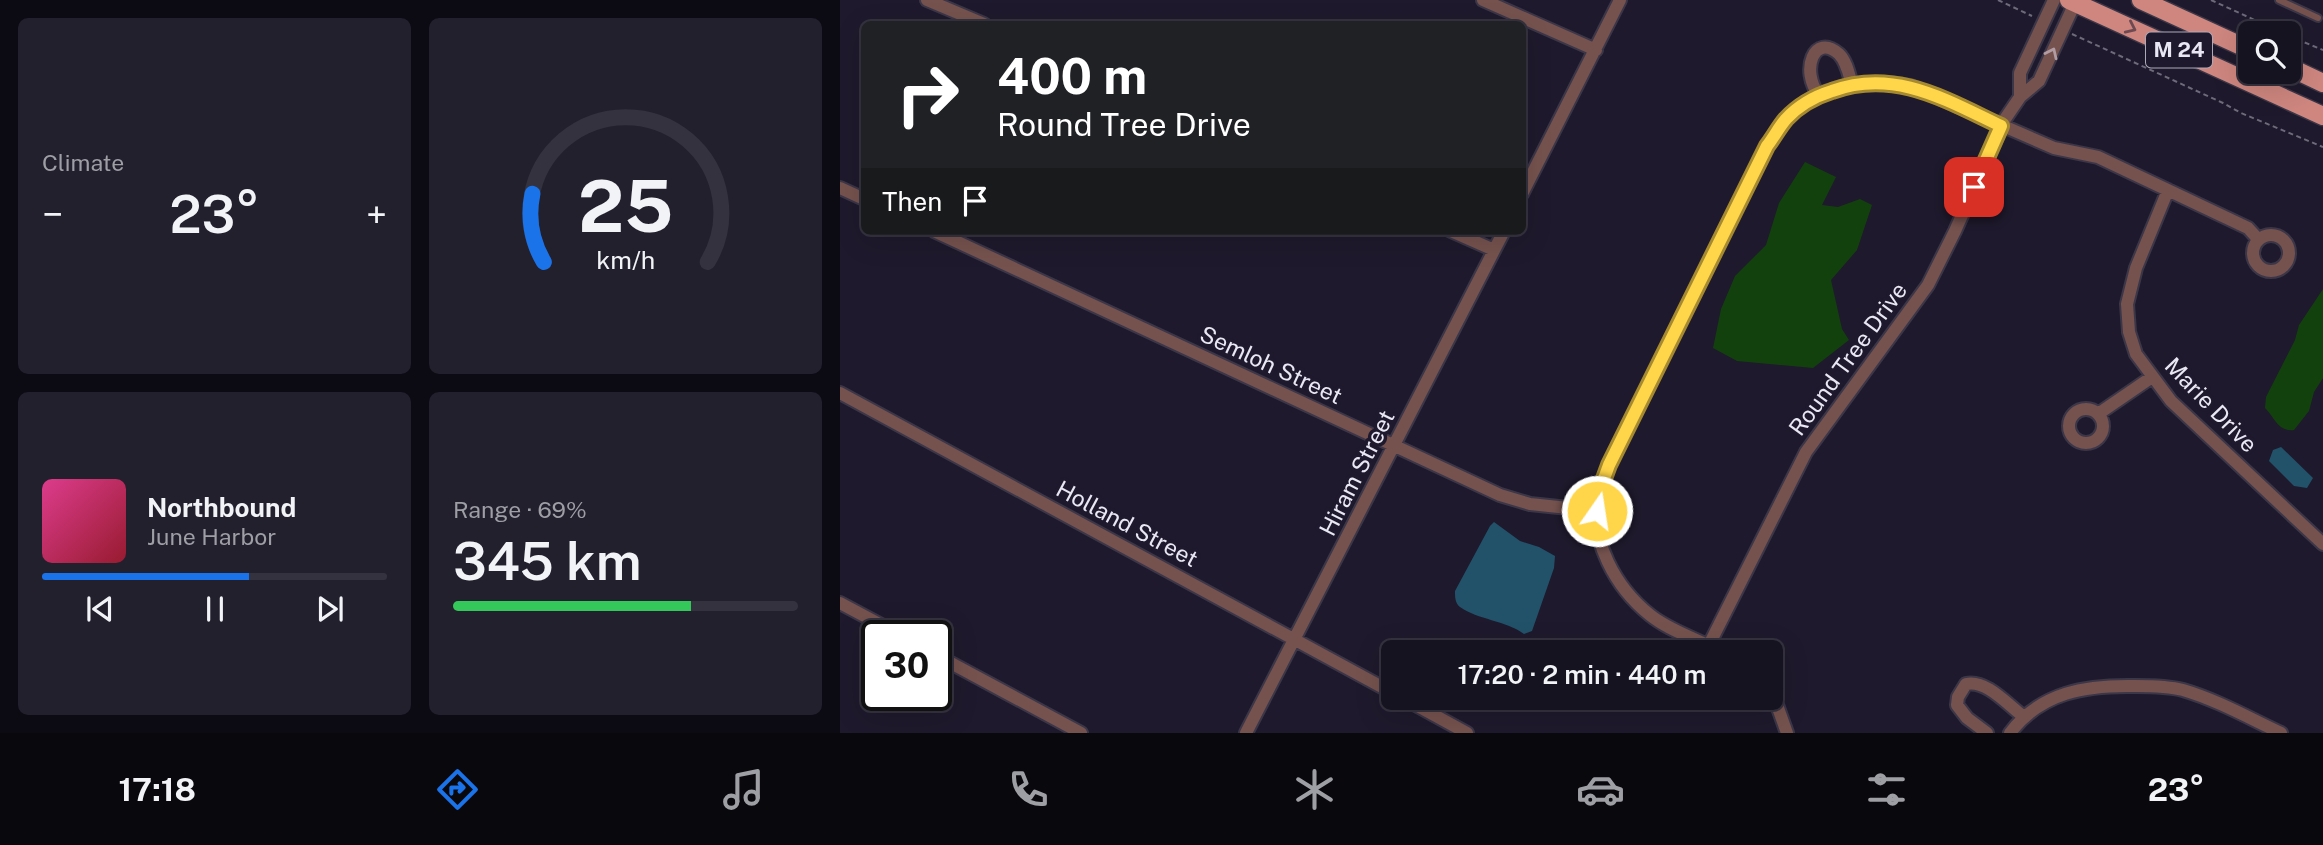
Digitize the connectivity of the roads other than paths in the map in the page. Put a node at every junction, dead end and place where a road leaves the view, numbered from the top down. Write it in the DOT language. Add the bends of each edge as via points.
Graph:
graph roads {
  1 [pos="927,0"];
  2 [pos="1483,0"];
  3 [pos="1620,0"];
  4 [pos="2054,0"];
  5 [pos="2141,0"];
  6 [pos="2279,0"];
  7 [pos="2072,1"];
  8 [pos="2318,18"];
  9 [pos="977,21"];
  10 [pos="2238,44"];
  11 [pos="1596,50"];
  12 [pos="2301,73"];
  13 [pos="2323,83"];
  14 [pos="1852,85"];
  15 [pos="1819,95"];
  16 [pos="2020,97"];
  17 [pos="2323,116"];
  18 [pos="2001,126"];
  19 [pos="1526,186"];
  20 [pos="840,188"];
  21 [pos="2168,190"];
  22 [pos="861,198"];
  23 [pos="943,235"];
  24 [pos="1460,235"];
  25 [pos="1502,235"];
  26 [pos="2258,239"];
  27 [pos="1494,250"];
  28 [pos="2152,377"];
  29 [pos="840,393"];
  30 [pos="2098,414"];
  31 [pos="1395,446"];
  32 [pos="1597,511"];
  33 [pos="2323,544"];
  34 [pos="840,603"];
  35 [pos="872,620"];
  36 [pos="1296,640"];
  37 [pos="1699,640"];
  38 [pos="1712,640"];
  39 [pos="952,664"];
  40 [pos="1381,686"];
  41 [pos="1425,710"];
  42 [pos="1779,710"];
  43 [pos="2023,716"];
  44 [pos="1081,733"];
  45 [pos="1246,733"];
  46 [pos="1467,733"];
  47 [pos="1787,733"];
  48 [pos="1987,733"];
  49 [pos="2010,733"];
  50 [pos="2281,733"];
  1 -- 9 [label="street"];
  2 -- 11 [label="street"];
  3 -- 11 [label="street"];
  4 -- 16 [label="street, Round Tree Drive" via="2020,72"];
  5 -- 10 [label="main road, M 24"];
  6 -- 8 [label="lane"];
  16 -- 7 [label="street, Round Tree Drive, one-way" via="2039,81"];
  7 -- 17 [label="main road, M 24, one-way"];
  11 -- 19 [label="street"];
  12 -- 13 [label="main road"];
  14 -- 15 [label="street"];
  14 -- 15 [label="street" via="1840,55 1829,49 1818,51 1809,67"];
  14 -- 18 [label="street" via="1890,82 1911,86"];
  15 -- 32 [label="street" via="1788,117 1767,146 1609,465"];
  16 -- 18 [label="street, Round Tree Drive"];
  18 -- 21 [label="street" via="2054,148 2098,157"];
  18 -- 38 [label="street, Round Tree Drive" via="1928,285 1806,452"];
  20 -- 22 [label="street"];
  21 -- 26 [label="street" via="2248,228"];
  21 -- 28 [label="street, Marie Drive" via="2136,268 2127,304 2136,354"];
  23 -- 31 [label="street, Semloh Street"];
  24 -- 27 [label="street"];
  25 -- 27 [label="street, Hiram Street"];
  27 -- 31 [label="street, Hiram Street"];
  28 -- 30 [label="street"];
  28 -- 33 [label="street, Marie Drive" via="2171,401"];
  29 -- 36 [label="street, Holland Street"];
  31 -- 32 [label="street, Semloh Street" via="1500,495 1530,504"];
  31 -- 36 [label="street, Hiram Street"];
  32 -- 37 [label="street" via="1604,553 1629,594 1651,616"];
  34 -- 35 [label="street"];
  36 -- 40 [label="street, Holland Street"];
  36 -- 45 [label="street, Hiram Street"];
  39 -- 44 [label="street"];
  41 -- 46 [label="street"];
  42 -- 47 [label="street"];
  43 -- 48 [label="street" via="1983,685 1966,684 1957,705"];
  43 -- 49 [label="street"];
  43 -- 50 [label="street" via="2067,692 2155,686 2214,701"];
}
